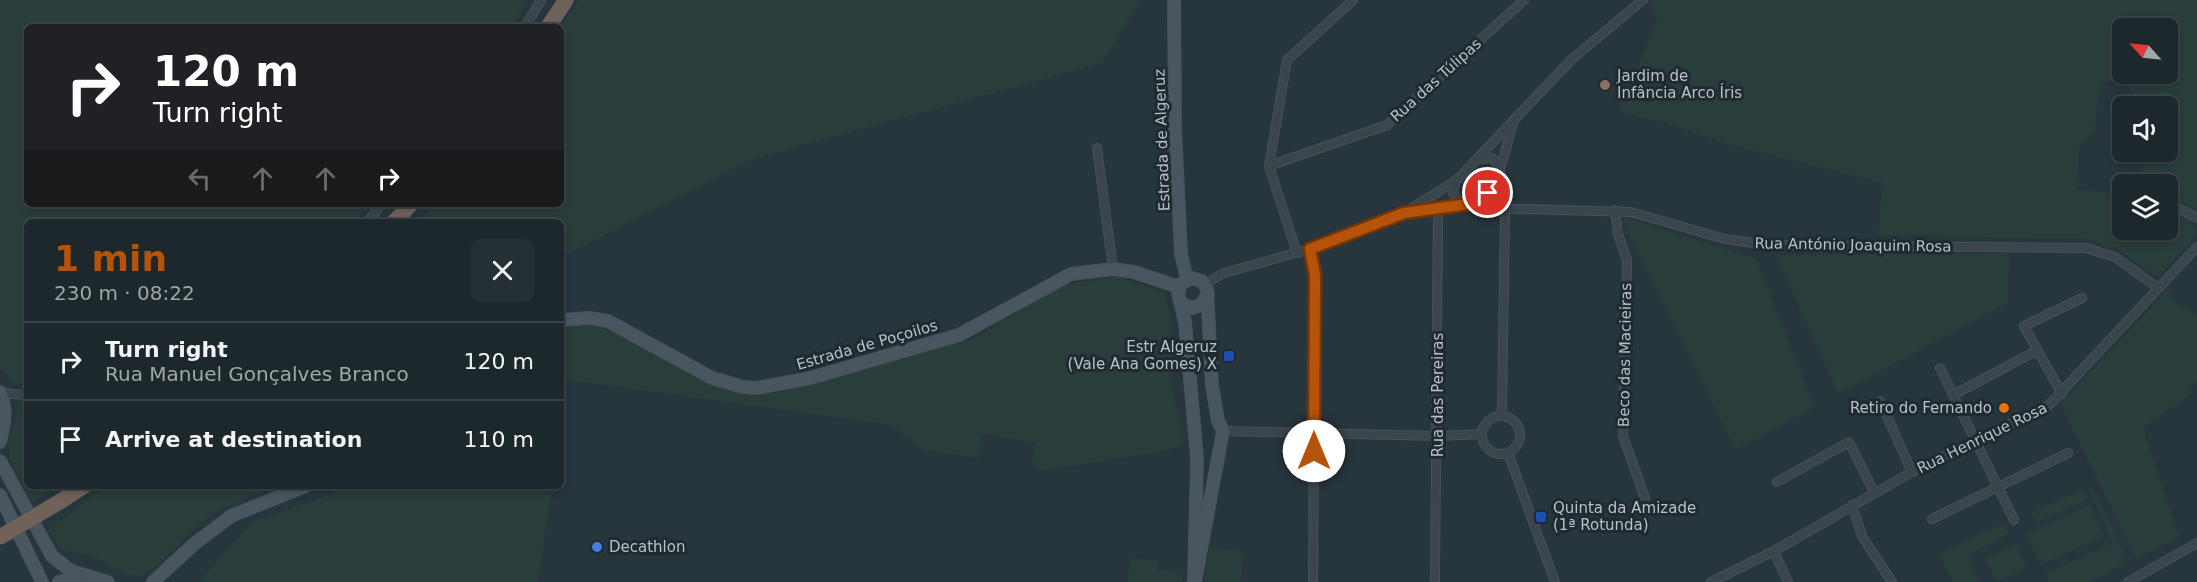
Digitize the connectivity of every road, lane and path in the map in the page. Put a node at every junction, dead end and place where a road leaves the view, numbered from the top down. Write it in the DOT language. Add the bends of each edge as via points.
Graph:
graph roads {
  1 [pos="541,0"];
  2 [pos="566,0"];
  3 [pos="1174,0"];
  4 [pos="1353,0"];
  5 [pos="1524,0"];
  6 [pos="1643,0"];
  7 [pos="527,24"];
  8 [pos="550,24"];
  9 [pos="1516,118"];
  10 [pos="1097,148"];
  11 [pos="1476,161"];
  12 [pos="1269,166"];
  13 [pos="1499,168"];
  14 [pos="1456,180"];
  15 [pos="1466,204"];
  16 [pos="408,207"];
  17 [pos="1505,207"];
  18 [pos="1438,209"];
  19 [pos="2178,209"];
  20 [pos="1615,210"];
  21 [pos="1404,213"];
  22 [pos="2197,218"];
  23 [pos="397,219"];
  24 [pos="2197,247"];
  25 [pos="1310,249"];
  26 [pos="1297,254"];
  27 [pos="1113,269"];
  28 [pos="1183,283"];
  29 [pos="2158,288"];
  30 [pos="1206,289"];
  31 [pos="2082,298"];
  32 [pos="1183,304"];
  33 [pos="564,320"];
  34 [pos="2036,351"];
  35 [pos="1940,368"];
  36 [pos="0,393"];
  37 [pos="2062,394"];
  38 [pos="24,395"];
  39 [pos="1953,395"];
  40 [pos="1880,401"];
  41 [pos="1502,415"];
  42 [pos="1195,429"];
  43 [pos="1221,429"];
  44 [pos="1314,434"];
  45 [pos="1482,434"];
  46 [pos="1438,436"];
  47 [pos="1,437"];
  48 [pos="1976,441"];
  49 [pos="1508,453"];
  50 [pos="2068,453"];
  51 [pos="0,461"];
  52 [pos="1912,472"];
  53 [pos="1777,482"];
  54 [pos="1997,488"];
  55 [pos="79,489"];
  56 [pos="298,489"];
  57 [pos="1874,492"];
  58 [pos="0,495"];
  59 [pos="1645,498"];
  60 [pos="1852,505"];
  61 [pos="1932,519"];
  62 [pos="2014,520"];
  63 [pos="0,537"];
  64 [pos="2197,543"];
  65 [pos="1774,551"];
  66 [pos="84,574"];
  67 [pos="42,582"];
  68 [pos="59,582"];
  69 [pos="108,582"];
  70 [pos="153,582"];
  71 [pos="1194,582"];
  72 [pos="1313,582"];
  73 [pos="1435,582"];
  74 [pos="1555,582"];
  75 [pos="1711,582"];
  76 [pos="1788,582"];
  77 [pos="1892,582"];
  78 [pos="2128,582"];
  1 -- 7 [label="street"];
  2 -- 8 [label="highway"];
  3 -- 28 [label="main road, Estrada de Algeruz" via="1176,163"];
  4 -- 12 [label="street" via="1287,60"];
  5 -- 12 [label="street, Rua das Túlipas" via="1387,125"];
  6 -- 9 [label="street" via="1571,60"];
  9 -- 11 [label="street"];
  9 -- 13 [label="street"];
  10 -- 27 [label="street"];
  11 -- 13 [label="street" via="1487,156"];
  11 -- 14 [label="street"];
  12 -- 26 [label="street"];
  13 -- 15 [label="street" via="1488,193 1475,203"];
  13 -- 17 [label="street"];
  14 -- 15 [label="street" via="1453,192"];
  14 -- 21 [label="street"];
  15 -- 17 [label="street, Rua António Joaquim Rosa"];
  15 -- 18 [label="street"];
  16 -- 23 [label="highway"];
  17 -- 20 [label="street, Rua António Joaquim Rosa"];
  17 -- 41 [label="street"];
  18 -- 21 [label="street"];
  18 -- 46 [label="street, Rua das Pereiras"];
  19 -- 22 [label="street"];
  20 -- 29 [label="street, Rua António Joaquim Rosa" via="1640,213 1725,239 1769,245 2086,248 2115,257"];
  20 -- 59 [label="street, Beco das Macieiras" via="1627,260 1623,436"];
  21 -- 25 [label="street"];
  24 -- 29 [label="street, Rua Henrique Rosa"];
  25 -- 26 [label="street"];
  25 -- 44 [label="street" via="1315,275"];
  26 -- 30 [label="street" via="1224,273"];
  27 -- 28 [label="main road, Estrada de Poçoilos"];
  27 -- 33 [label="main road, Estrada de Poçoilos" via="1071,274 959,335 810,378 757,388 712,378 608,321"];
  28 -- 30 [label="main road" via="1199,279"];
  28 -- 32 [label="main road, Estrada de Algeruz" via="1179,297"];
  29 -- 37 [label="street, Rua Henrique Rosa"];
  30 -- 32 [label="main road" via="1201,306"];
  30 -- 43 [label="main road, Estrada de Algeruz" via="1212,385"];
  31 -- 34 [label="street" via="2024,326"];
  32 -- 42 [label="main road, Estrada de Algeruz"];
  34 -- 37 [label="street"];
  34 -- 39 [label="street"];
  35 -- 39 [label="street"];
  36 -- 38 [label="street"];
  36 -- 47 [label="main road" via="6,406"];
  37 -- 48 [label="street, Rua Henrique Rosa" via="2044,408"];
  39 -- 48 [label="street"];
  40 -- 52 [label="street"];
  41 -- 45 [label="street" via="1488,420"];
  41 -- 49 [label="street" via="1515,421 1520,434"];
  42 -- 43 [label="main road" via="1208,417"];
  42 -- 43 [label="main road" via="1196,437 1204,444 1215,444"];
  42 -- 71 [label="main road, Estrada de Algeruz"];
  43 -- 44 [label="street"];
  43 -- 71 [label="main road, Estrada de Algeruz"];
  44 -- 46 [label="street"];
  44 -- 72 [label="street"];
  45 -- 46 [label="street"];
  45 -- 49 [label="street" via="1487,448"];
  46 -- 73 [label="street, Rua das Pereiras"];
  48 -- 52 [label="street, Rua Henrique Rosa"];
  48 -- 54 [label="street"];
  49 -- 74 [label="street"];
  50 -- 54 [label="street"];
  51 -- 66 [label="main road" via="52,556 71,571"];
  52 -- 57 [label="street, Rua Henrique Rosa"];
  53 -- 57 [label="street" via="1849,442"];
  54 -- 61 [label="street"];
  54 -- 62 [label="street"];
  55 -- 63 [label="highway, bridge"];
  56 -- 70 [label="main road" via="231,516 193,544"];
  57 -- 60 [label="street, Rua Henrique Rosa"];
  58 -- 67 [label="main road"];
  60 -- 65 [label="street, Rua Henrique Rosa"];
  60 -- 77 [label="street" via="1862,536"];
  64 -- 78 [label="street"];
  65 -- 75 [label="street, Rua Henrique Rosa"];
  65 -- 76 [label="street"];
  66 -- 68 [label="main road"];
  66 -- 69 [label="main road"];
}
